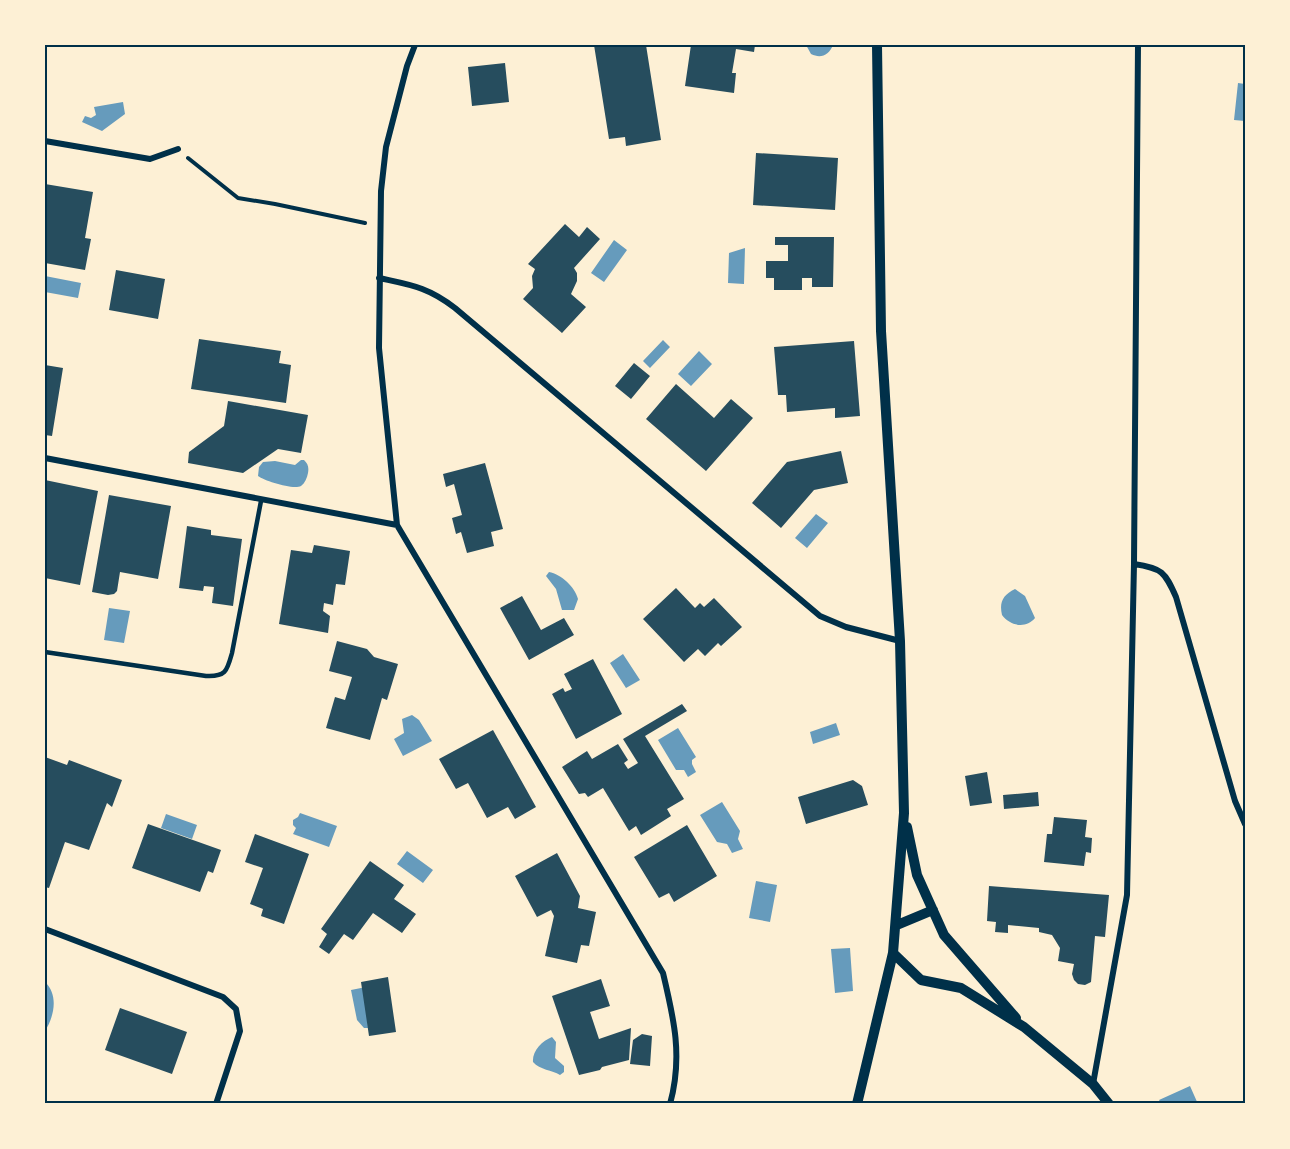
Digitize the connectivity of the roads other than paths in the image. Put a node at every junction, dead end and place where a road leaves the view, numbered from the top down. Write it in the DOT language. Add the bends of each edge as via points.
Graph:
graph roads {
  1 [pos="415,45"];
  2 [pos="877,45"];
  3 [pos="1138,45"];
  4 [pos="45,141"];
  5 [pos="178,149"];
  6 [pos="379,278"];
  7 [pos="45,458"];
  8 [pos="261,501"];
  9 [pos="398,525"];
  10 [pos="1134,564"];
  11 [pos="900,642"];
  12 [pos="45,652"];
  13 [pos="904,813"];
  14 [pos="1245,824"];
  15 [pos="933,910"];
  16 [pos="897,925"];
  17 [pos="45,929"];
  18 [pos="893,953"];
  19 [pos="1024,1027"];
  20 [pos="1093,1084"];
  21 [pos="216,1104"];
  22 [pos="670,1104"];
  23 [pos="857,1104"];
  24 [pos="1109,1104"];
  1 -- 6 [label="street" via="386,147"];
  2 -- 11 [label="street" via="881,331"];
  3 -- 10 [label="street"];
  4 -- 5 [label="street" via="150,159"];
  6 -- 9 [label="street" via="379,348"];
  6 -- 11 [label="street" via="437,294 820,616"];
  7 -- 8 [label="street"];
  8 -- 9 [label="street"];
  8 -- 12 [label="lane" via="232,653 219,677"];
  9 -- 22 [label="street" via="663,973 678,1050"];
  10 -- 14 [label="street" via="1155,567 1168,579 1176,597"];
  10 -- 20 [label="street" via="1127,895"];
  11 -- 13 [label="street"];
  13 -- 15 [label="street" via="917,875"];
  13 -- 16 [label="street"];
  15 -- 16 [label="street"];
  15 -- 19 [label="street" via="944,935"];
  16 -- 18 [label="street"];
  17 -- 21 [label="street" via="223,997 236,1010 240,1031"];
  18 -- 19 [label="street" via="921,980 961,988"];
  18 -- 23 [label="street"];
  19 -- 20 [label="street"];
  20 -- 24 [label="street"];
}
